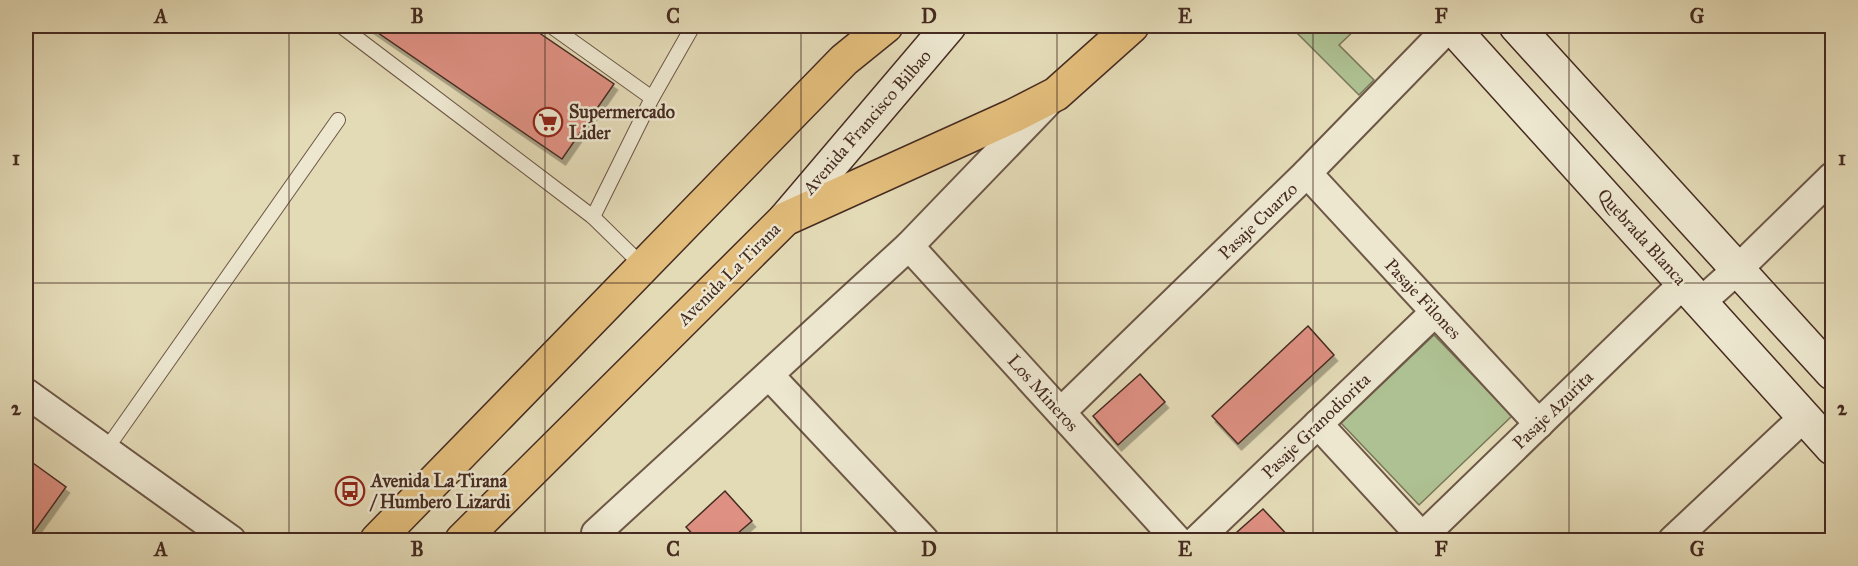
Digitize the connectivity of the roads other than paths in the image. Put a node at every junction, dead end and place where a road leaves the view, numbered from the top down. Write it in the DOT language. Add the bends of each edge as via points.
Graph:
graph roads {
  1 [pos="341,26"];
  2 [pos="551,26"];
  3 [pos="693,26"];
  4 [pos="876,26"];
  5 [pos="886,26"];
  6 [pos="949,26"];
  7 [pos="1132,26"];
  8 [pos="1450,26"];
  9 [pos="1516,26"];
  10 [pos="844,60"];
  11 [pos="1056,94"];
  12 [pos="652,98"];
  13 [pos="338,120"];
  14 [pos="1307,173"];
  15 [pos="1833,177"];
  16 [pos="593,217"];
  17 [pos="785,219"];
  18 [pos="909,246"];
  19 [pos="644,266"];
  20 [pos="1739,268"];
  21 [pos="1692,292"];
  22 [pos="1435,312"];
  23 [pos="1833,372"];
  24 [pos="769,375"];
  25 [pos="26,393"];
  26 [pos="1061,412"];
  27 [pos="1804,417"];
  28 [pos="1318,424"];
  29 [pos="1539,424"];
  30 [pos="1833,448"];
  31 [pos="105,451"];
  32 [pos="596,533"];
  33 [pos="1424,539"];
  34 [pos="231,540"];
  35 [pos="377,540"];
  36 [pos="462,540"];
  37 [pos="924,540"];
  38 [pos="1177,540"];
  39 [pos="1197,540"];
  40 [pos="1673,540"];
  1 -- 16 [label="lane"];
  2 -- 12 [label="lane"];
  3 -- 12 [label="lane"];
  4 -- 10 [label="street"];
  5 -- 10 [label="highway"];
  6 -- 17 [label="street, Avenida Francisco Bilbao"];
  7 -- 11 [label="highway, Avenida La Tirana"];
  8 -- 14 [label="street, Pasaje Cuarzo"];
  8 -- 21 [label="street, Quebrada Blanca"];
  9 -- 20 [label="street"];
  10 -- 19 [label="highway"];
  11 -- 17 [label="highway, Avenida La Tirana"];
  11 -- 18 [label="street, Avenida La Tirana"];
  12 -- 16 [label="lane"];
  13 -- 31 [label="lane"];
  14 -- 22 [label="street, Pasaje Filones"];
  14 -- 26 [label="street, Pasaje Cuarzo"];
  15 -- 20 [label="street, Pasaje Azurita"];
  16 -- 19 [label="lane"];
  17 -- 36 [label="highway, Avenida La Tirana"];
  18 -- 24 [label="street, Avenida La Tirana"];
  18 -- 26 [label="street, Los Mineros"];
  19 -- 35 [label="highway"];
  20 -- 21 [label="street, Pasaje Azurita"];
  20 -- 23 [label="street"];
  21 -- 27 [label="street, Quebrada Blanca"];
  21 -- 29 [label="street, Pasaje Azurita"];
  22 -- 28 [label="street, Pasaje Granodiorita"];
  22 -- 29 [label="street, Pasaje Filones"];
  24 -- 32 [label="street, Avenida La Tirana"];
  24 -- 37 [label="street"];
  25 -- 31 [label="street"];
  26 -- 38 [label="street, Los Mineros"];
  27 -- 30 [label="street, Quebrada Blanca"];
  27 -- 40 [label="street"];
  28 -- 33 [label="street"];
  28 -- 39 [label="street, Pasaje Granodiorita"];
  29 -- 33 [label="street, Pasaje Azurita"];
  31 -- 34 [label="street"];
}
